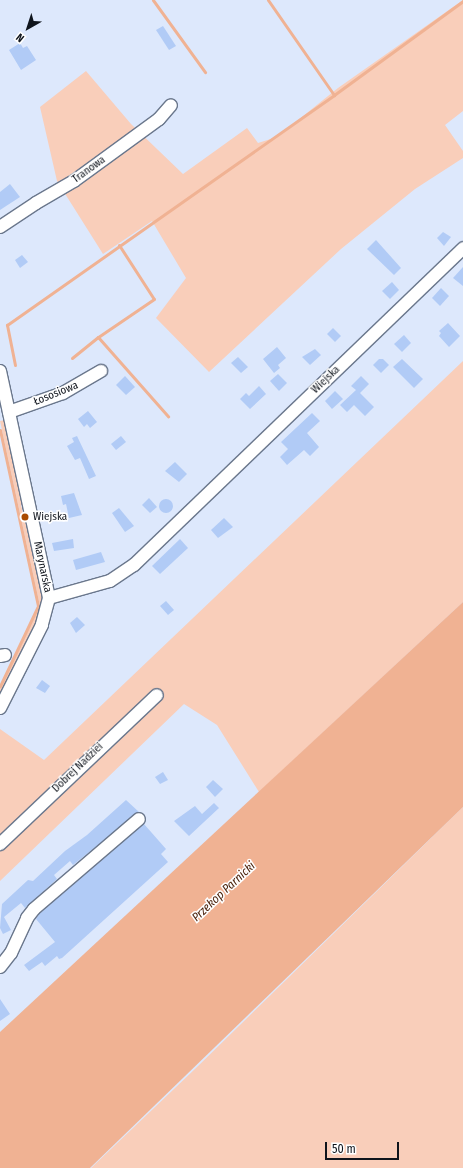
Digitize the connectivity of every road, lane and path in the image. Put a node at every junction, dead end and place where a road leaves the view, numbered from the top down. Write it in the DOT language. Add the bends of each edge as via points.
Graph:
graph roads {
  1 [pos="171,105"];
  2 [pos="0,227"];
  3 [pos="463,248"];
  4 [pos="0,371"];
  5 [pos="100,371"];
  6 [pos="9,412"];
  7 [pos="49,598"];
  8 [pos="157,695"];
  9 [pos="0,708"];
  10 [pos="139,819"];
  11 [pos="0,844"];
  12 [pos="0,967"];
  1 -- 2 [label="street, Tranowa" via="159,118 74,181"];
  3 -- 7 [label="street, Wiejska" via="134,565 110,580"];
  4 -- 6 [label="street, Marynarska"];
  5 -- 6 [label="street, Łososiowa" via="63,393"];
  6 -- 7 [label="street, Marynarska"];
  7 -- 9 [label="street, Marynarska" via="42,625"];
  8 -- 11 [label="street, Dobrej Nadziei"];
  10 -- 12 [label="street" via="34,909 27,918 11,953"];
}
